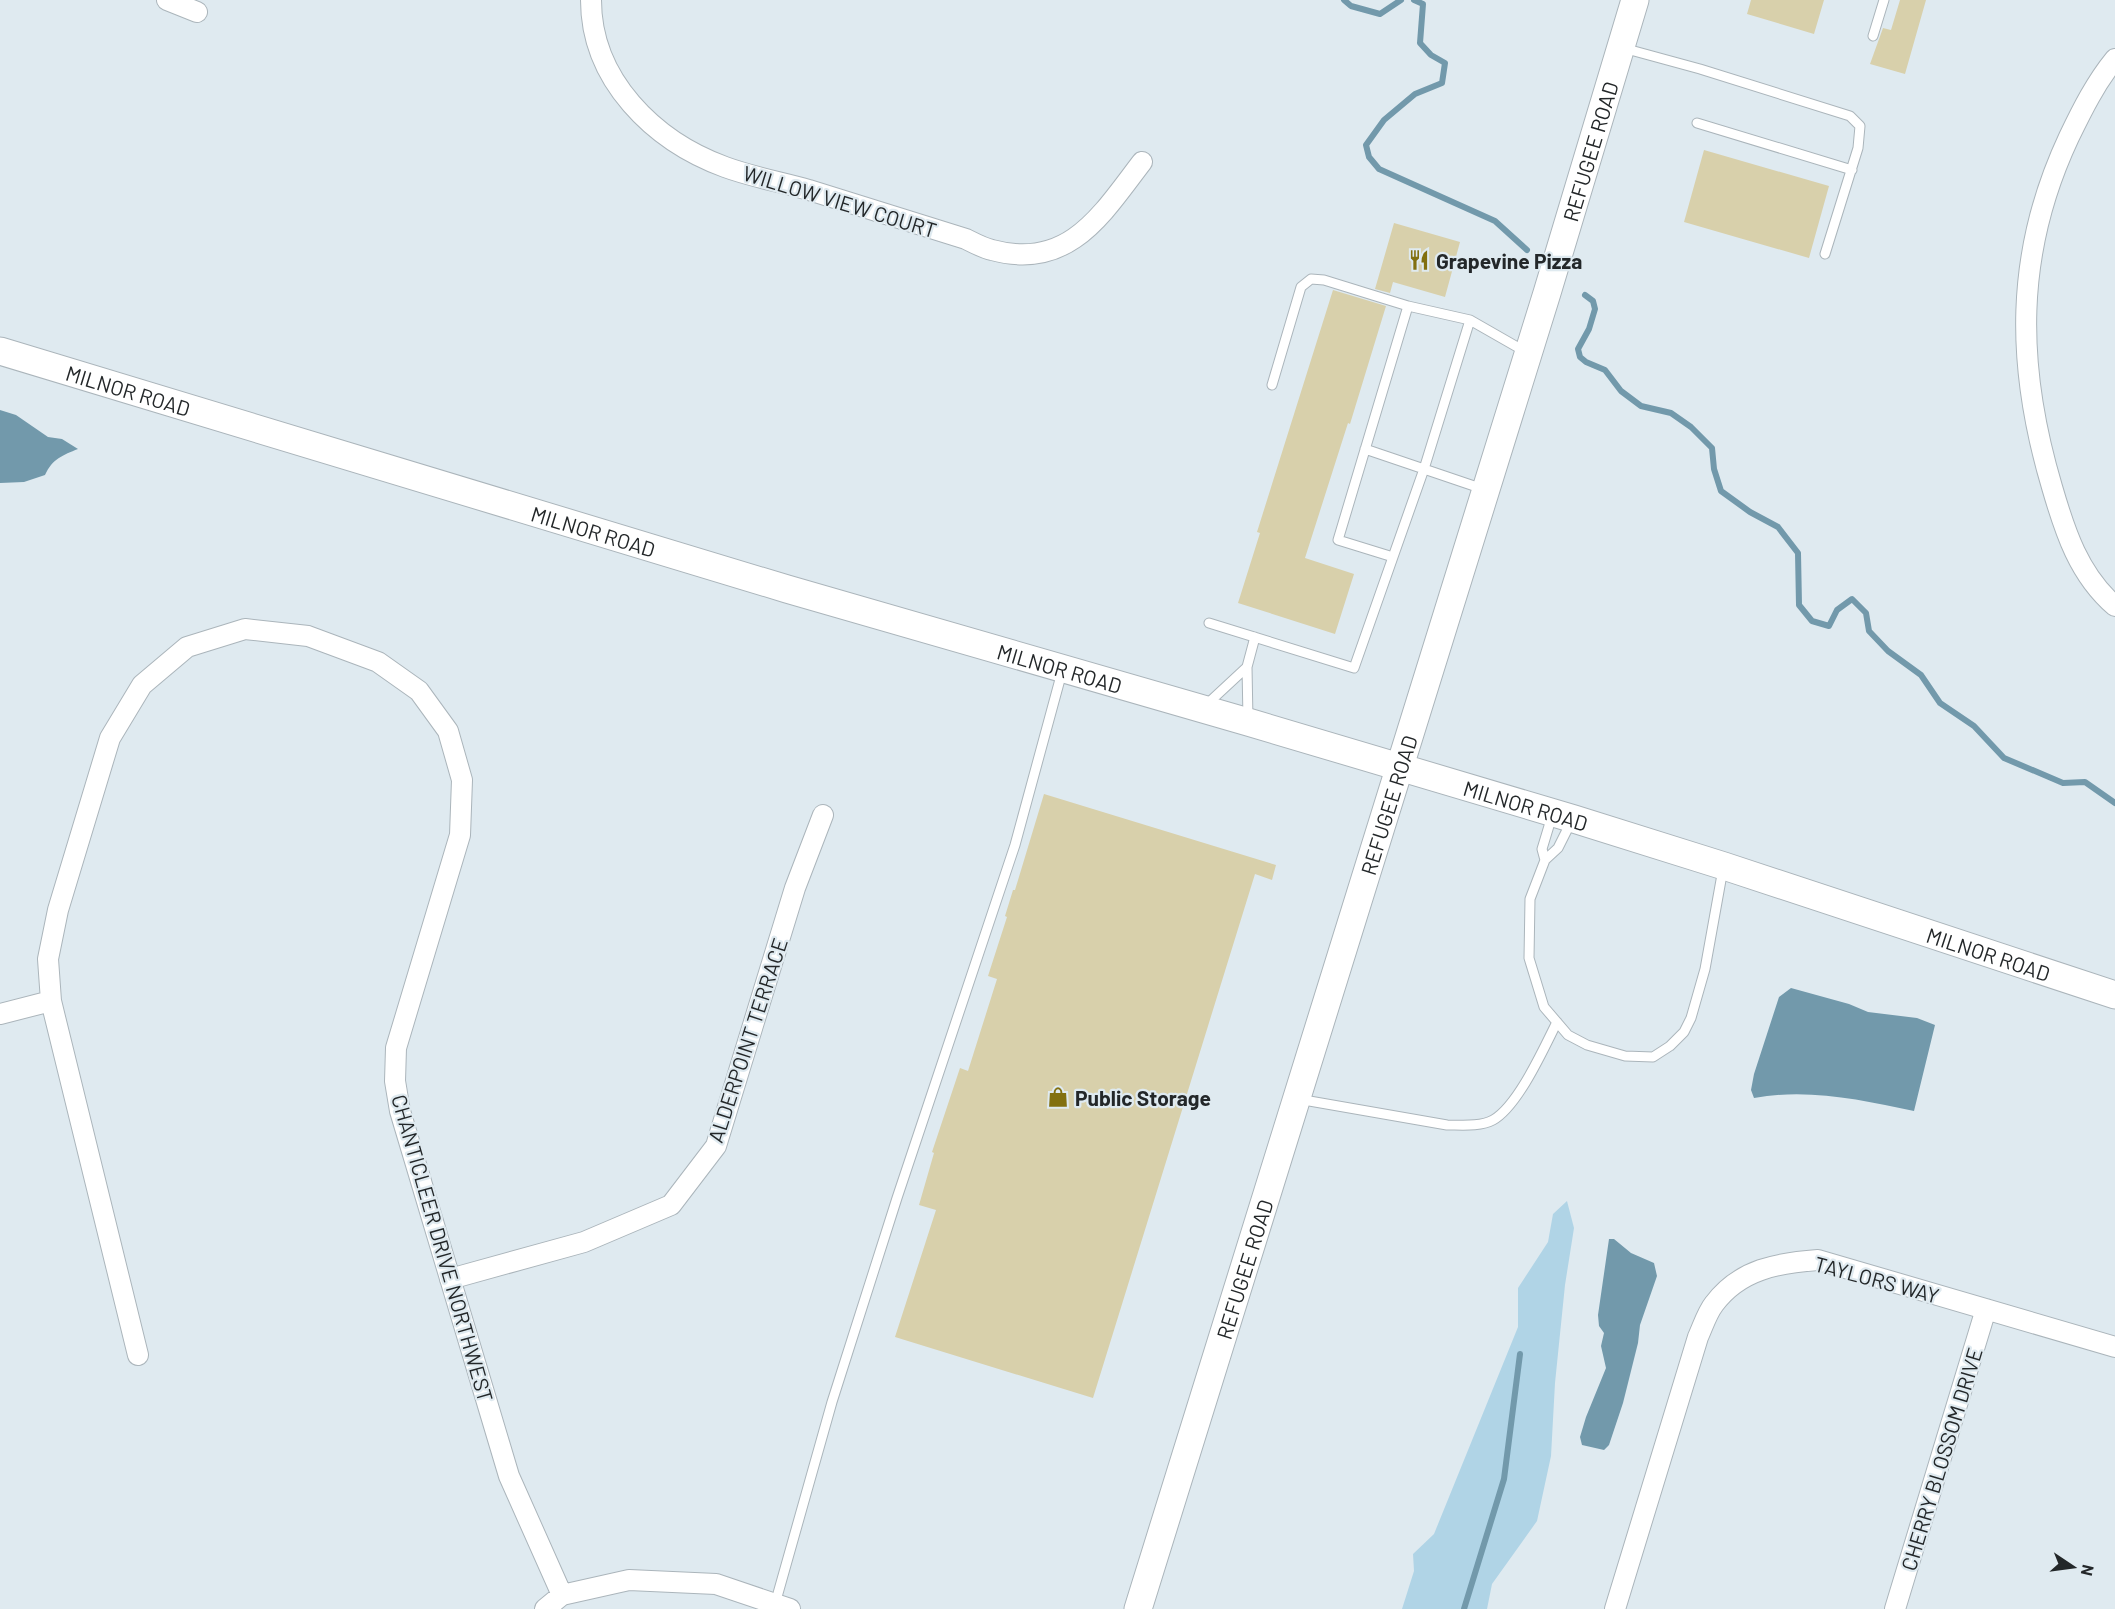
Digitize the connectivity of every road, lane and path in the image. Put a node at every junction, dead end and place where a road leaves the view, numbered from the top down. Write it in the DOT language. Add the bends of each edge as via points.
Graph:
graph roads {
  1 [pos="167,0"];
  2 [pos="591,0"];
  3 [pos="1635,0"];
  4 [pos="1884,0"];
  5 [pos="197,12"];
  6 [pos="1873,36"];
  7 [pos="1620,48"];
  8 [pos="2115,59"];
  9 [pos="1698,123"];
  10 [pos="1142,162"];
  11 [pos="1852,170"];
  12 [pos="1825,254"];
  13 [pos="1408,306"];
  14 [pos="1470,320"];
  15 [pos="0,351"];
  16 [pos="1528,353"];
  17 [pos="1272,385"];
  18 [pos="1365,449"];
  19 [pos="1424,469"];
  20 [pos="1485,490"];
  21 [pos="1393,557"];
  22 [pos="2115,606"];
  23 [pos="1209,622"];
  24 [pos="1255,637"];
  25 [pos="1247,667"];
  26 [pos="1062,669"];
  27 [pos="1201,710"];
  28 [pos="1248,722"];
  29 [pos="1400,767"];
  30 [pos="823,814"];
  31 [pos="1563,816"];
  32 [pos="1545,860"];
  33 [pos="1724,866"];
  34 [pos="2115,995"];
  35 [pos="51,1002"];
  36 [pos="0,1014"];
  37 [pos="1557,1022"];
  38 [pos="1297,1099"];
  39 [pos="450,1279"];
  40 [pos="1986,1309"];
  41 [pos="2115,1347"];
  42 [pos="138,1355"];
  43 [pos="562,1595"];
  44 [pos="780,1607"];
  45 [pos="545,1609"];
  46 [pos="1138,1609"];
  47 [pos="1615,1609"];
  48 [pos="1895,1609"];
  1 -- 5 [label="street"];
  2 -- 10 [label="street, WILLOW VIEW COURT" via="594,31 615,84 638,112 676,143 727,168 966,239 991,250 1034,254 1070,242 1091,226"];
  3 -- 7 [label="main road, REFUGEE ROAD"];
  4 -- 6 [label="lane"];
  7 -- 11 [label="lane" via="1850,116 1860,126"];
  7 -- 16 [label="main road, REFUGEE ROAD"];
  8 -- 22 [label="street" via="2084,106 2049,186 2033,242 2025,328 2034,414 2062,521 2088,577"];
  9 -- 11 [label="lane"];
  11 -- 12 [label="lane"];
  13 -- 14 [label="lane"];
  13 -- 17 [label="lane" via="1311,279 1301,287"];
  13 -- 18 [label="lane"];
  14 -- 16 [label="lane"];
  14 -- 19 [label="lane"];
  15 -- 26 [label="main road, MILNOR ROAD"];
  16 -- 20 [label="main road, REFUGEE ROAD"];
  18 -- 19 [label="lane"];
  18 -- 21 [label="lane" via="1338,540"];
  19 -- 20 [label="lane"];
  19 -- 21 [label="lane"];
  20 -- 29 [label="main road, REFUGEE ROAD"];
  21 -- 24 [label="lane" via="1354,668"];
  23 -- 24 [label="lane"];
  24 -- 25 [label="lane"];
  25 -- 27 [label="lane"];
  25 -- 28 [label="lane"];
  26 -- 27 [label="main road, MILNOR ROAD"];
  26 -- 44 [label="lane" via="1016,845 832,1402"];
  27 -- 28 [label="main road, MILNOR ROAD"];
  28 -- 29 [label="main road, MILNOR ROAD"];
  29 -- 31 [label="main road, MILNOR ROAD"];
  29 -- 38 [label="main road, REFUGEE ROAD"];
  30 -- 39 [label="street, ALDERPOINT TERRACE" via="795,888 716,1146 670,1205 584,1242"];
  31 -- 32 [label="lane" via="1558,848"];
  31 -- 32 [label="lane" via="1542,849"];
  31 -- 33 [label="main road, MILNOR ROAD"];
  32 -- 37 [label="lane" via="1530,899 1529,958 1544,1007"];
  33 -- 34 [label="main road, MILNOR ROAD"];
  33 -- 37 [label="lane" via="1705,969 1691,1018 1670,1046 1653,1057 1625,1056 1587,1045 1568,1035"];
  35 -- 36 [label="street"];
  35 -- 39 [label="street, CHANTICLEER DRIVE NORTHWEST" via="48,959 58,910 110,738 142,685 187,647 245,629 308,636 378,662 419,691 448,731 462,780 460,835 396,1048 395,1081 400,1111"];
  35 -- 42 [label="street, CHANTICLEER DRIVE NORTHWEST"];
  37 -- 38 [label="lane" via="1530,1074 1509,1105 1493,1120 1470,1126 1447,1125"];
  38 -- 46 [label="main road, REFUGEE ROAD"];
  39 -- 43 [label="street, CHANTICLEER DRIVE NORTHWEST" via="509,1476"];
  40 -- 41 [label="street, TAYLORS WAY"];
  40 -- 47 [label="street, TAYLORS WAY" via="1818,1260 1759,1269 1733,1286 1714,1304 1698,1337"];
  40 -- 48 [label="street, CHERRY BLOSSOM DRIVE"];
  43 -- 44 [label="street" via="630,1580 716,1584"];
  43 -- 45 [label="street"];
}
